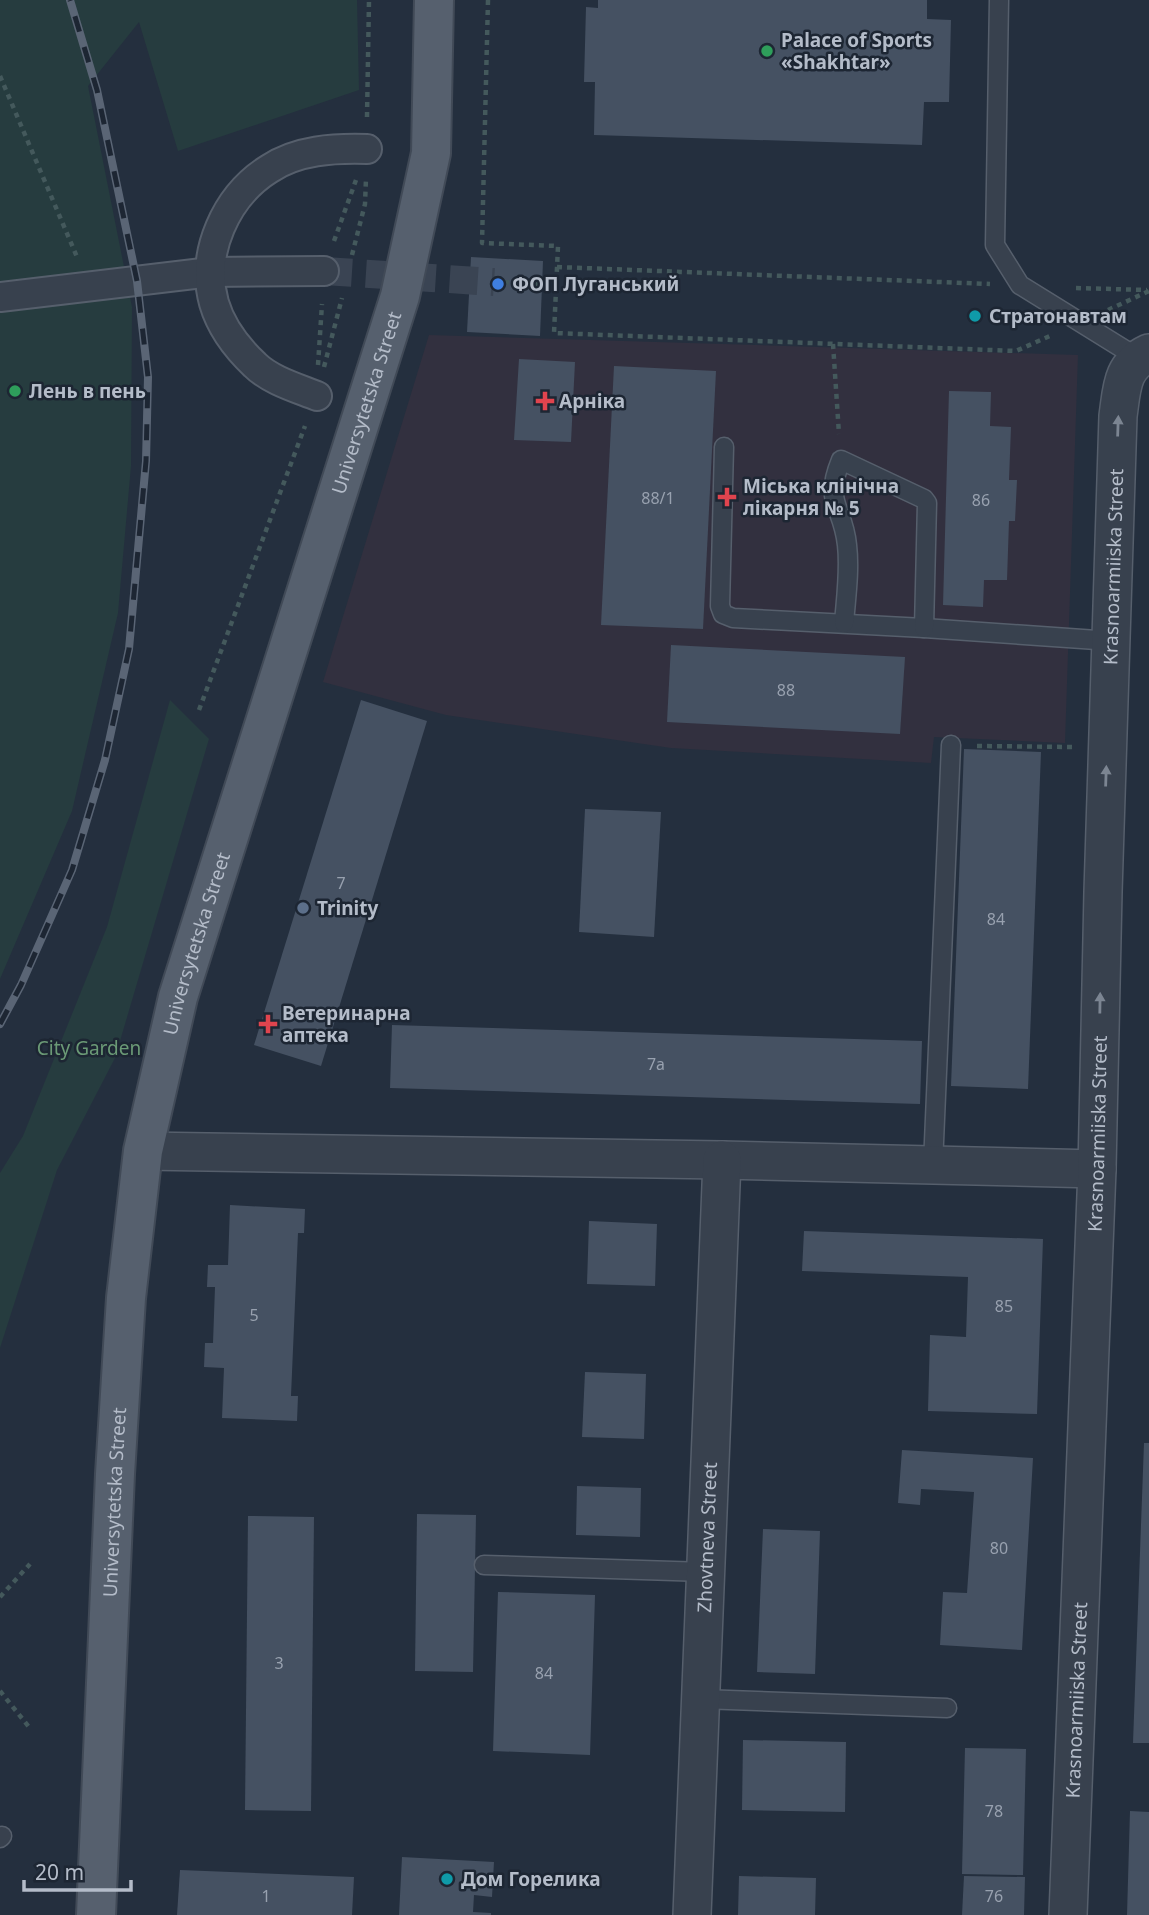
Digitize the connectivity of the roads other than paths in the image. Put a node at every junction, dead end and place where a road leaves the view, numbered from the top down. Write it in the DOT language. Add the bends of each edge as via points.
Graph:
graph roads {
  1 [pos="434,0"];
  2 [pos="999,0"];
  3 [pos="367,149"];
  4 [pos="324,271"];
  5 [pos="211,272"];
  6 [pos="0,297"];
  7 [pos="1144,355"];
  8 [pos="317,396"];
  9 [pos="724,447"];
  10 [pos="844,623"];
  11 [pos="923,628"];
  12 [pos="1111,641"];
  13 [pos="951,746"];
  14 [pos="143,1151"];
  15 [pos="722,1160"];
  16 [pos="933,1165"];
  17 [pos="1097,1169"];
  18 [pos="484,1565"];
  19 [pos="705,1572"];
  20 [pos="701,1699"];
  21 [pos="947,1708"];
  22 [pos="96,1915"];
  23 [pos="692,1915"];
  24 [pos="1068,1915"];
  1 -- 14 [label="main road, Universytetska Street" via="431,153 400,296 178,997"];
  2 -- 7 [label="lane" via="995,245 1020,285"];
  3 -- 5 [label="street" via="336,148 270,168 240,193 219,226"];
  4 -- 5 [label="street"];
  5 -- 6 [label="street"];
  5 -- 8 [label="street" via="214,303 231,338 257,367"];
  12 -- 7 [label="street, Krasnoarmiiska Street, one-way" via="1118,416 1124,376"];
  9 -- 10 [label="lane" via="723,614"];
  10 -- 11 [label="lane"];
  10 -- 11 [label="lane" via="848,549 832,489 841,460 927,503"];
  11 -- 12 [label="lane"];
  17 -- 12 [label="street, Krasnoarmiiska Street, one-way"];
  13 -- 16 [label="lane"];
  14 -- 15 [label="street"];
  14 -- 22 [label="main road, Universytetska Street" via="126,1298 115,1474"];
  15 -- 16 [label="street"];
  15 -- 19 [label="street, Zhovtneva Street"];
  16 -- 17 [label="street"];
  17 -- 24 [label="street, Krasnoarmiiska Street"];
  18 -- 19 [label="lane"];
  19 -- 20 [label="street, Zhovtneva Street"];
  20 -- 21 [label="lane"];
  20 -- 23 [label="street, Zhovtneva Street"];
}
